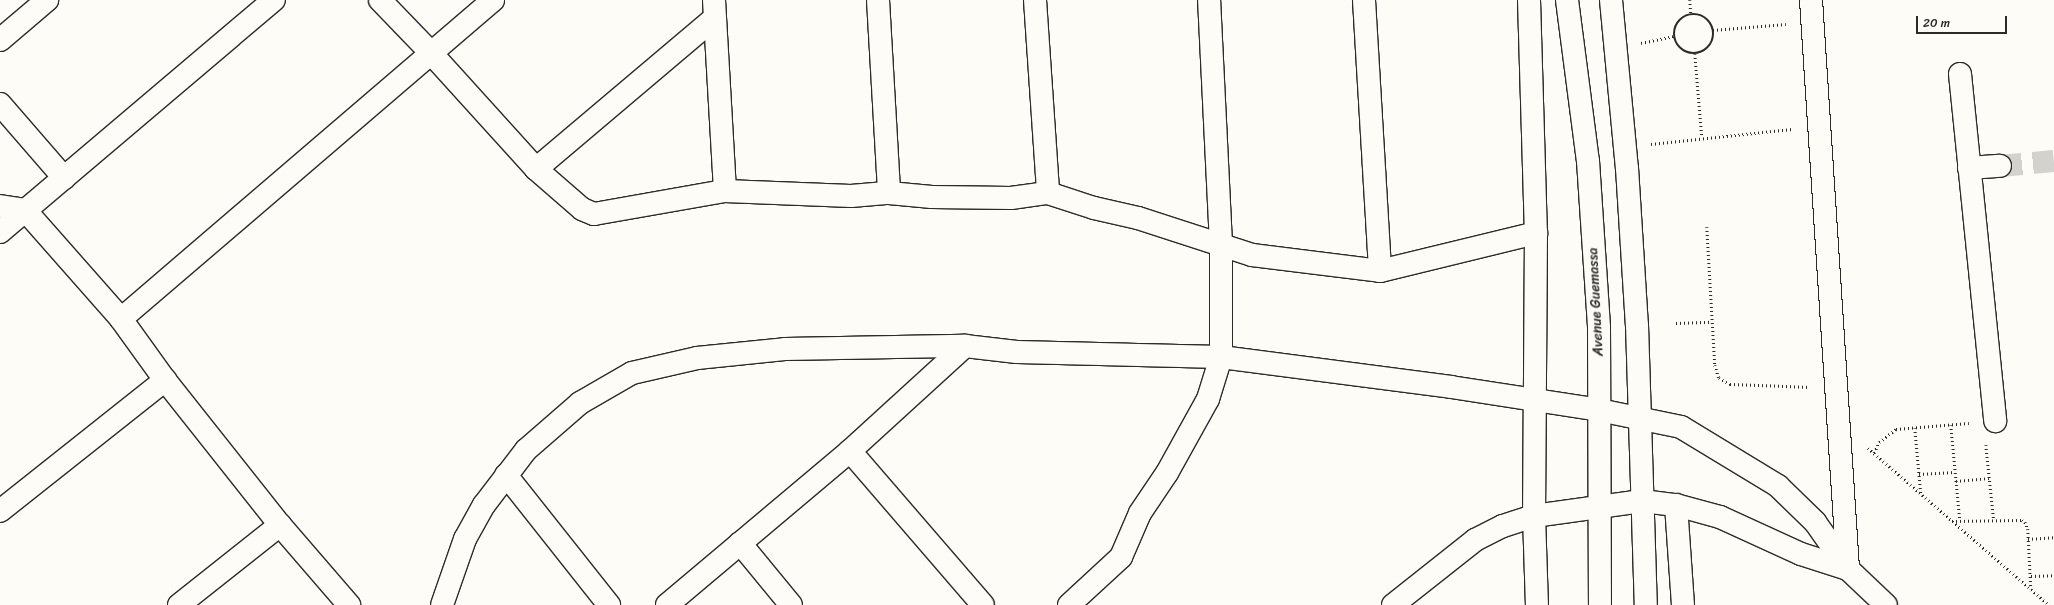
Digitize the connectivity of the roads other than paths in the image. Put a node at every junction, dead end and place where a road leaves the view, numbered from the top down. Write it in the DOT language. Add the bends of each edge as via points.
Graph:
graph roads {
  1 [pos="47,0"];
  2 [pos="274,0"];
  3 [pos="380,0"];
  4 [pos="493,0"];
  5 [pos="878,0"];
  6 [pos="1035,0"];
  7 [pos="1209,0"];
  8 [pos="1364,0"];
  9 [pos="1529,0"];
  10 [pos="1567,0"];
  11 [pos="1611,0"];
  12 [pos="1811,0"];
  13 [pos="715,9"];
  14 [pos="0,40"];
  15 [pos="431,53"];
  16 [pos="1960,74"];
  17 [pos="0,104"];
  18 [pos="2000,166"];
  19 [pos="1969,168"];
  20 [pos="536,169"];
  21 [pos="64,178"];
  22 [pos="725,191"];
  23 [pos="889,193"];
  24 [pos="1048,193"];
  25 [pos="0,206"];
  26 [pos="25,210"];
  27 [pos="0,232"];
  28 [pos="1536,234"];
  29 [pos="1221,244"];
  30 [pos="1380,271"];
  31 [pos="121,318"];
  32 [pos="965,346"];
  33 [pos="1221,357"];
  34 [pos="165,380"];
  35 [pos="1534,402"];
  36 [pos="1598,410"];
  37 [pos="1640,418"];
  38 [pos="1989,422"];
  39 [pos="850,451"];
  40 [pos="506,475"];
  41 [pos="1642,500"];
  42 [pos="1676,505"];
  43 [pos="1599,506"];
  44 [pos="0,511"];
  45 [pos="1534,516"];
  46 [pos="280,525"];
  47 [pos="740,543"];
  48 [pos="1848,568"];
  49 [pos="179,605"];
  50 [pos="349,605"];
  51 [pos="442,605"];
  52 [pos="609,605"];
  53 [pos="666,605"];
  54 [pos="791,605"];
  55 [pos="983,605"];
  56 [pos="1069,605"];
  57 [pos="1392,605"];
  58 [pos="1537,605"];
  59 [pos="1600,605"];
  60 [pos="1646,605"];
  61 [pos="1683,605"];
  62 [pos="1886,605"];
  1 -- 14 [label="street"];
  2 -- 21 [label="street"];
  3 -- 15 [label="street"];
  4 -- 15 [label="street"];
  5 -- 23 [label="street"];
  6 -- 24 [label="street"];
  7 -- 29 [label="street"];
  8 -- 30 [label="street"];
  9 -- 28 [label="street"];
  10 -- 36 [label="street, Avenue Guemassa" via="1588,161 1599,328"];
  11 -- 37 [label="street" via="1625,146 1637,325"];
  12 -- 48 [label="street"];
  13 -- 20 [label="street"];
  13 -- 22 [label="street"];
  15 -- 20 [label="street"];
  15 -- 31 [label="street"];
  16 -- 19 [label="street"];
  17 -- 21 [label="street"];
  18 -- 19 [label="street"];
  19 -- 38 [label="street"];
  20 -- 22 [label="street" via="582,209 594,214"];
  21 -- 26 [label="street"];
  22 -- 23 [label="street" via="851,196"];
  23 -- 24 [label="street" via="932,197 1011,198"];
  24 -- 29 [label="street"];
  25 -- 26 [label="street"];
  26 -- 27 [label="street"];
  26 -- 31 [label="street"];
  28 -- 30 [label="street"];
  28 -- 35 [label="street"];
  29 -- 30 [label="street" via="1252,255"];
  29 -- 33 [label="street"];
  31 -- 34 [label="street"];
  32 -- 33 [label="street" via="1016,352"];
  32 -- 39 [label="street"];
  32 -- 40 [label="street" via="785,350 697,358 632,373 580,403 526,450"];
  33 -- 35 [label="street" via="1451,387"];
  33 -- 56 [label="street" via="1208,400 1167,473 1140,513 1121,557"];
  34 -- 44 [label="street"];
  34 -- 46 [label="street"];
  35 -- 36 [label="street"];
  35 -- 45 [label="street"];
  36 -- 37 [label="street"];
  36 -- 43 [label="street, Avenue Guemassa"];
  37 -- 41 [label="street"];
  37 -- 48 [label="street" via="1681,427 1778,486 1815,522"];
  39 -- 47 [label="street"];
  39 -- 55 [label="street"];
  40 -- 51 [label="street" via="484,505 465,539"];
  40 -- 52 [label="street"];
  41 -- 42 [label="street"];
  41 -- 43 [label="street"];
  41 -- 60 [label="street"];
  42 -- 48 [label="street" via="1720,517 1800,554"];
  42 -- 61 [label="street"];
  43 -- 45 [label="street"];
  43 -- 59 [label="street, Avenue Guemassa"];
  45 -- 57 [label="street" via="1503,526 1474,540"];
  45 -- 58 [label="street"];
  46 -- 49 [label="street"];
  46 -- 50 [label="street"];
  47 -- 53 [label="street"];
  47 -- 54 [label="street"];
  48 -- 62 [label="street"];
}
